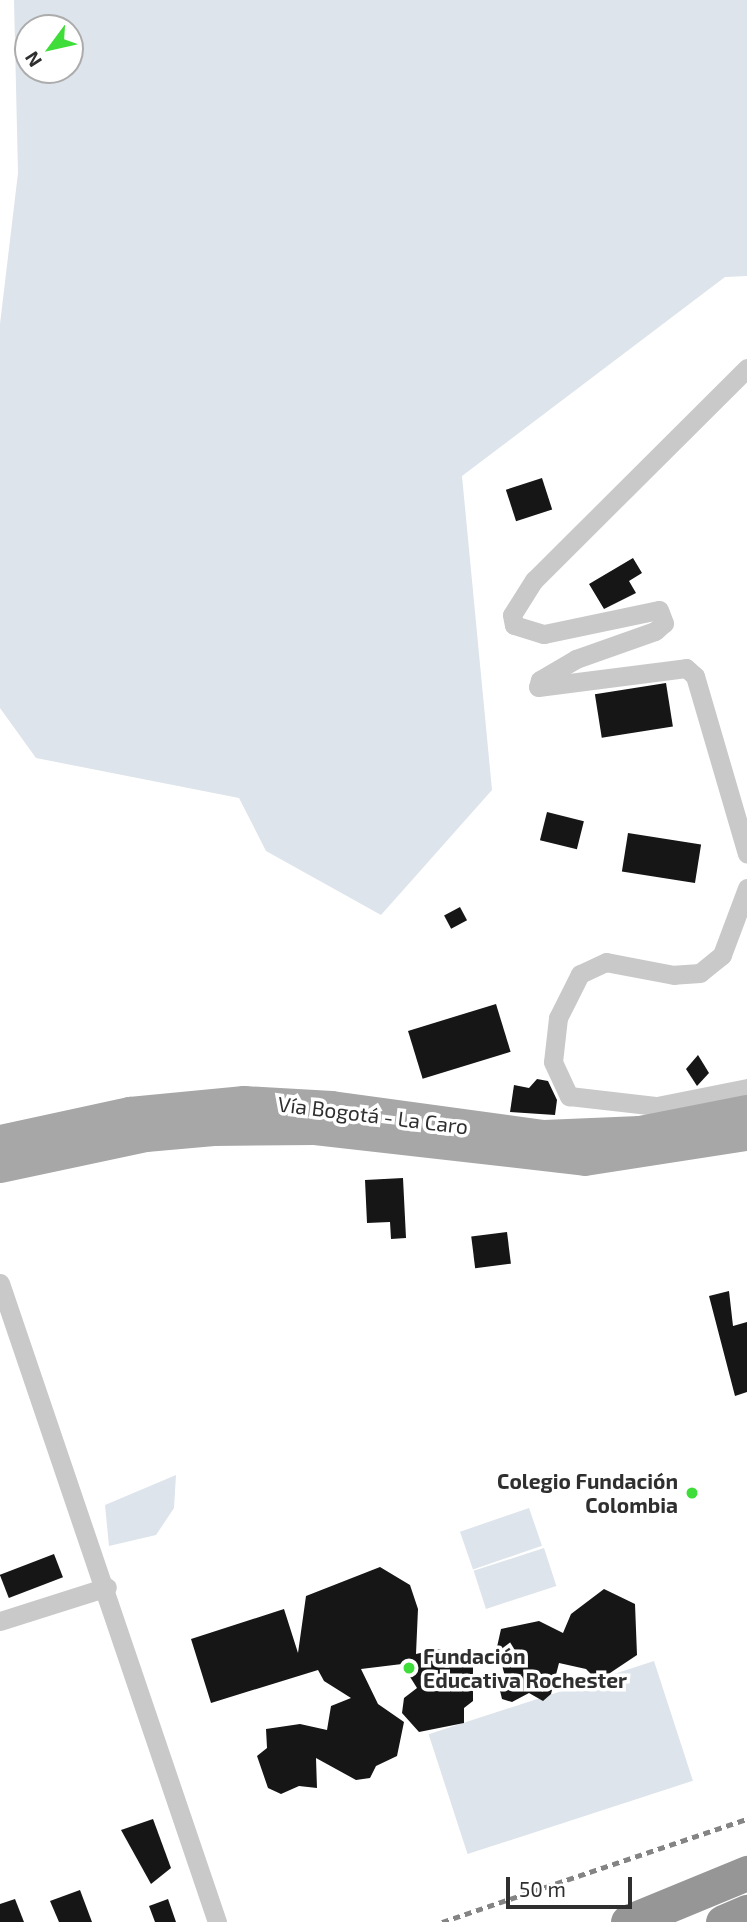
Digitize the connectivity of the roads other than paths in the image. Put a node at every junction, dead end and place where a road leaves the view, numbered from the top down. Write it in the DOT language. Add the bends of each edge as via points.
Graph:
graph roads {
  1 [pos="747,368"];
  2 [pos="747,854"];
  3 [pos="747,888"];
  4 [pos="747,1088"];
  5 [pos="747,1110"];
  6 [pos="747,1136"];
  7 [pos="0,1140"];
  8 [pos="0,1168"];
  9 [pos="0,1283"];
  10 [pos="107,1587"];
  11 [pos="0,1621"];
  12 [pos="747,1872"];
  13 [pos="747,1912"];
  14 [pos="217,1922"];
  15 [pos="628,1922"];
  16 [pos="723,1922"];
  1 -- 2 [label="street" via="534,580 512,615 524,631 544,634 659,610 664,623 655,631 576,659 540,680 538,687 686,668 695,676"];
  3 -- 4 [label="street" via="722,955 700,973 674,975 606,962 580,974 558,1018 553,1062 569,1096 657,1106"];
  5 -- 7 [label="main road, Vía Bogotá - La Caro" via="640,1131 544,1135 331,1106 244,1101 130,1112"];
  6 -- 8 [label="main road, Vía Bogotá - La Caro" via="585,1161 315,1130 214,1131 133,1139"];
  9 -- 10 [label="street"];
  10 -- 11 [label="street"];
  10 -- 14 [label="street"];
  12 -- 15 [label="highway"];
  13 -- 16 [label="highway"];
}
